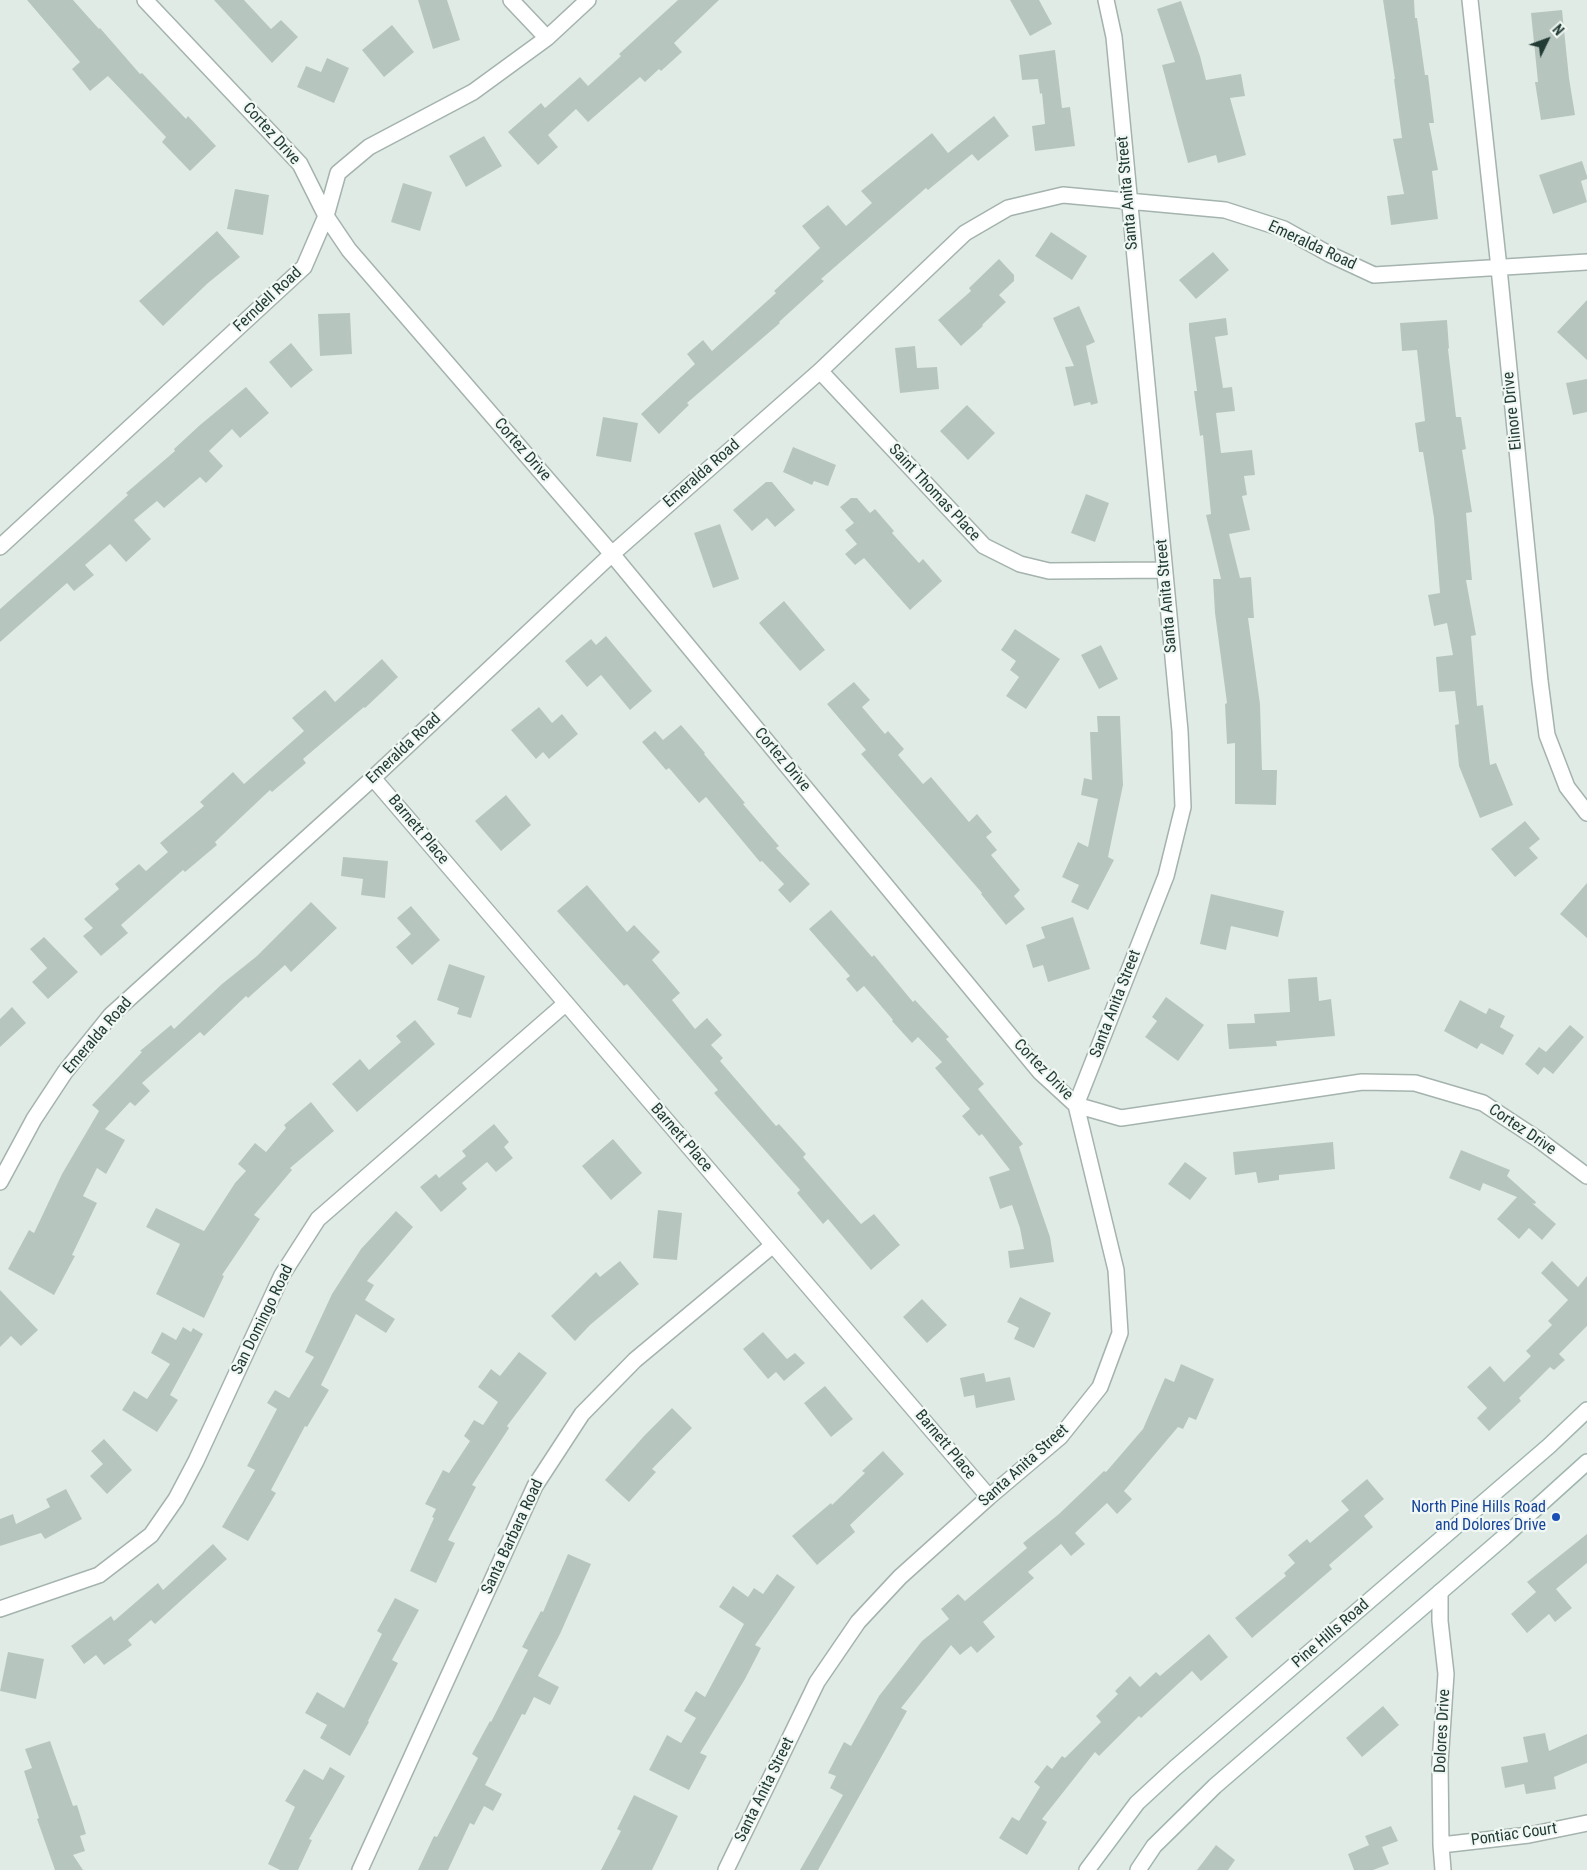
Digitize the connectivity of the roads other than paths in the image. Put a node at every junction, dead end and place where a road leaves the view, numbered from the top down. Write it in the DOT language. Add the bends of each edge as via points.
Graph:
graph roads {
  1 [pos="145,0"];
  2 [pos="511,0"];
  3 [pos="588,0"];
  4 [pos="1106,0"];
  5 [pos="1470,0"];
  6 [pos="547,38"];
  7 [pos="1129,201"];
  8 [pos="326,216"];
  9 [pos="1587,262"];
  10 [pos="1500,268"];
  11 [pos="820,371"];
  12 [pos="0,547"];
  13 [pos="612,554"];
  14 [pos="1164,570"];
  15 [pos="374,778"];
  16 [pos="1587,813"];
  17 [pos="565,1004"];
  18 [pos="1076,1105"];
  19 [pos="1587,1176"];
  20 [pos="0,1182"];
  21 [pos="773,1245"];
  22 [pos="1587,1410"];
  23 [pos="1587,1462"];
  24 [pos="989,1497"];
  25 [pos="1440,1592"];
  26 [pos="0,1609"];
  27 [pos="1587,1822"];
  28 [pos="1441,1845"];
  29 [pos="360,1870"];
  30 [pos="726,1870"];
  31 [pos="1087,1870"];
  32 [pos="1138,1870"];
  33 [pos="1444,1870"];
  1 -- 8 [label="street, Cortez Drive" via="300,164"];
  2 -- 6 [label="street"];
  3 -- 6 [label="street, Ferndell Road"];
  4 -- 7 [label="street, Santa Anita Street" via="1114,37"];
  5 -- 10 [label="street, Elinore Drive"];
  6 -- 8 [label="street, Ferndell Road" via="473,92 369,147 338,173"];
  7 -- 10 [label="street, Emeralda Road" via="1225,210 1284,229 1374,275"];
  7 -- 11 [label="street, Emeralda Road" via="1062,195 1008,208 965,233"];
  7 -- 14 [label="street, Santa Anita Street"];
  8 -- 12 [label="street, Ferndell Road" via="304,267"];
  8 -- 13 [label="street, Cortez Drive" via="349,250"];
  9 -- 10 [label="street, Emeralda Road"];
  10 -- 16 [label="street, Elinore Drive" via="1547,735 1567,787"];
  11 -- 13 [label="street, Emeralda Road"];
  11 -- 14 [label="street, Saint Thomas Place" via="984,546 1020,564 1049,571"];
  13 -- 15 [label="street, Emeralda Road"];
  13 -- 18 [label="street, Cortez Drive" via="1040,1072"];
  14 -- 18 [label="street, Santa Anita Street" via="1180,731 1183,807 1166,876"];
  15 -- 17 [label="street, Barnett Place"];
  15 -- 20 [label="street, Emeralda Road" via="111,1015 65,1072 34,1119"];
  17 -- 21 [label="street, Barnett Place"];
  17 -- 26 [label="street, San Domingo Road" via="318,1219 282,1275 196,1460 176,1499 151,1535 99,1575"];
  18 -- 19 [label="street, Cortez Drive" via="1121,1118 1362,1082 1415,1083 1483,1103"];
  18 -- 24 [label="street, Santa Anita Street" via="1116,1270 1120,1333 1100,1387 1060,1437"];
  21 -- 24 [label="street, Barnett Place"];
  21 -- 29 [label="street, Santa Barbara Road" via="635,1360 582,1414 535,1486"];
  22 -- 31 [label="street, Pine Hills Road" via="1175,1768 1137,1803"];
  23 -- 25 [label="street"];
  24 -- 30 [label="street, Santa Anita Street" via="900,1578 858,1622 817,1682"];
  25 -- 28 [label="street, Dolores Drive" via="1446,1674 1440,1763"];
  25 -- 32 [label="street" via="1214,1786 1154,1846"];
  27 -- 28 [label="street, Pontiac Court" via="1529,1835"];
  28 -- 33 [label="street, Dolores Drive"];
}
